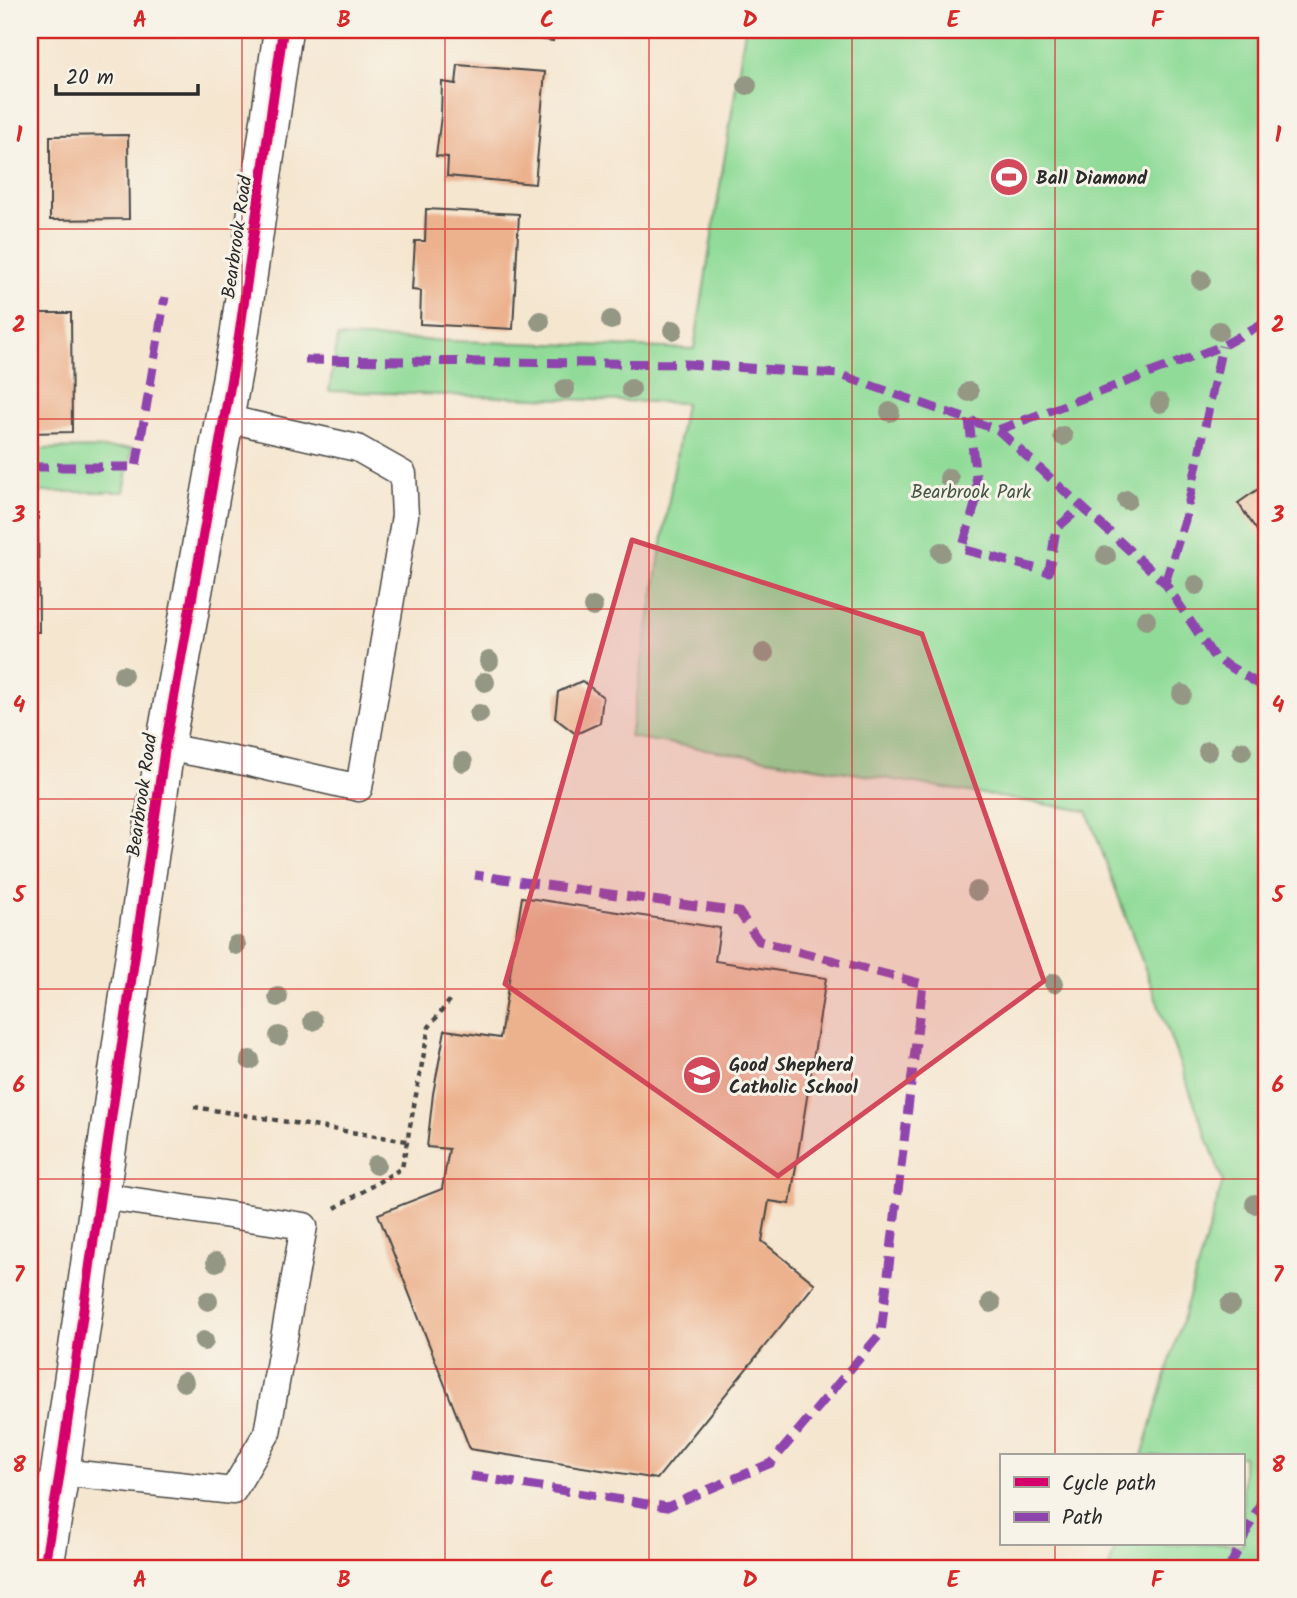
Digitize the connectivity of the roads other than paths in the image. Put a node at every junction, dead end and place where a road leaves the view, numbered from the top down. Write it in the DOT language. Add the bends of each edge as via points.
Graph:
graph roads {
  1 [pos="283,30"];
  2 [pos="224,418"];
  3 [pos="165,747"];
  4 [pos="101,1196"];
  5 [pos="60,1472"];
  6 [pos="44,1568"];
  1 -- 2 [label="street, Bearbrook Road"];
  2 -- 3 [label="street, Bearbrook Road"];
  2 -- 3 [label="lane" via="357,448 403,474 405,516 359,788"];
  3 -- 4 [label="street, Bearbrook Road"];
  4 -- 5 [label="street, Bearbrook Road"];
  4 -- 5 [label="lane" via="304,1226 267,1433 233,1490"];
  5 -- 6 [label="street, Bearbrook Road"];
}
